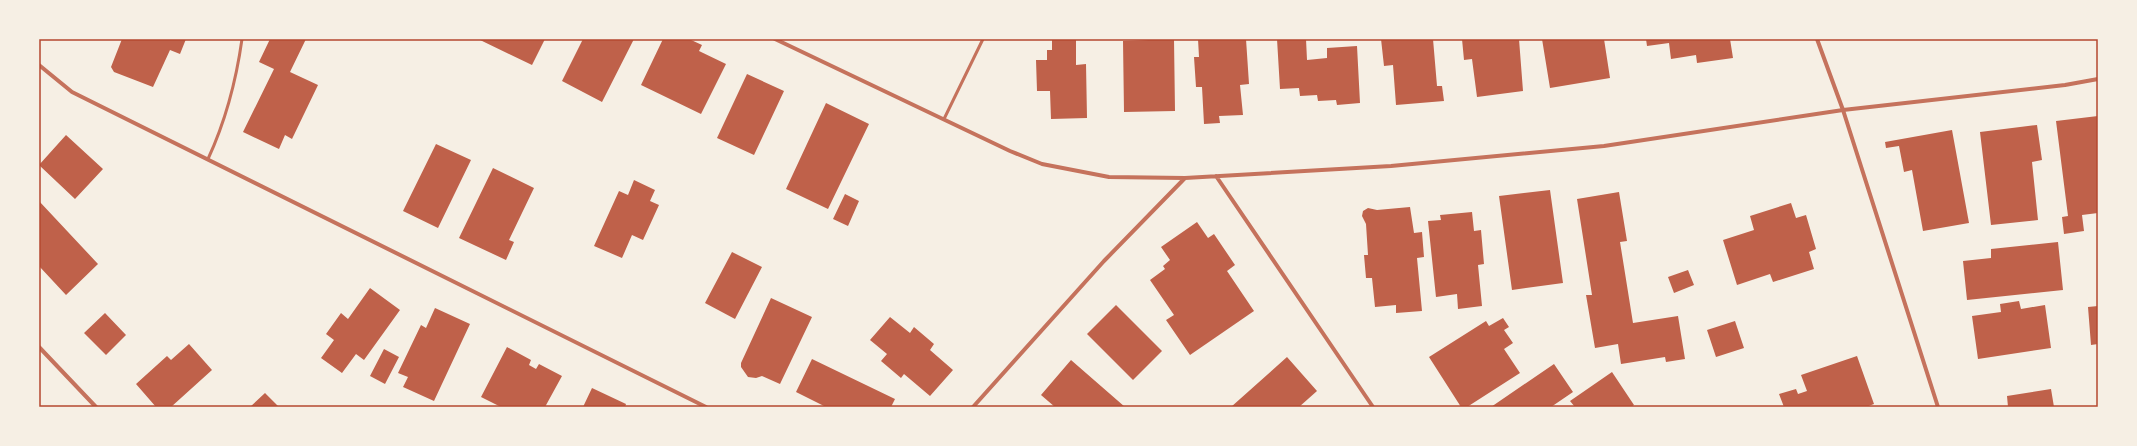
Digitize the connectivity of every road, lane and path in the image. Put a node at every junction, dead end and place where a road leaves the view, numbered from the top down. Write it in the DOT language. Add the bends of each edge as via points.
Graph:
graph roads {
  1 [pos="242,39"];
  2 [pos="775,39"];
  3 [pos="983,39"];
  4 [pos="1817,39"];
  5 [pos="39,65"];
  6 [pos="2098,79"];
  7 [pos="1843,110"];
  8 [pos="944,119"];
  9 [pos="208,159"];
  10 [pos="1216,176"];
  11 [pos="1185,178"];
  12 [pos="39,347"];
  13 [pos="96,407"];
  14 [pos="706,407"];
  15 [pos="973,407"];
  16 [pos="1373,407"];
  17 [pos="1938,407"];
  1 -- 9 [label="lane" via="224,123"];
  2 -- 8 [label="street"];
  3 -- 8 [label="lane"];
  4 -- 7 [label="street"];
  5 -- 9 [label="street" via="72,92"];
  6 -- 7 [label="street"];
  7 -- 10 [label="street" via="1604,146 1408,165"];
  7 -- 17 [label="street"];
  8 -- 11 [label="street" via="1042,164 1109,178"];
  9 -- 14 [label="street"];
  10 -- 11 [label="street"];
  10 -- 16 [label="street"];
  11 -- 15 [label="street" via="1104,261"];
  12 -- 13 [label="street"];
}
